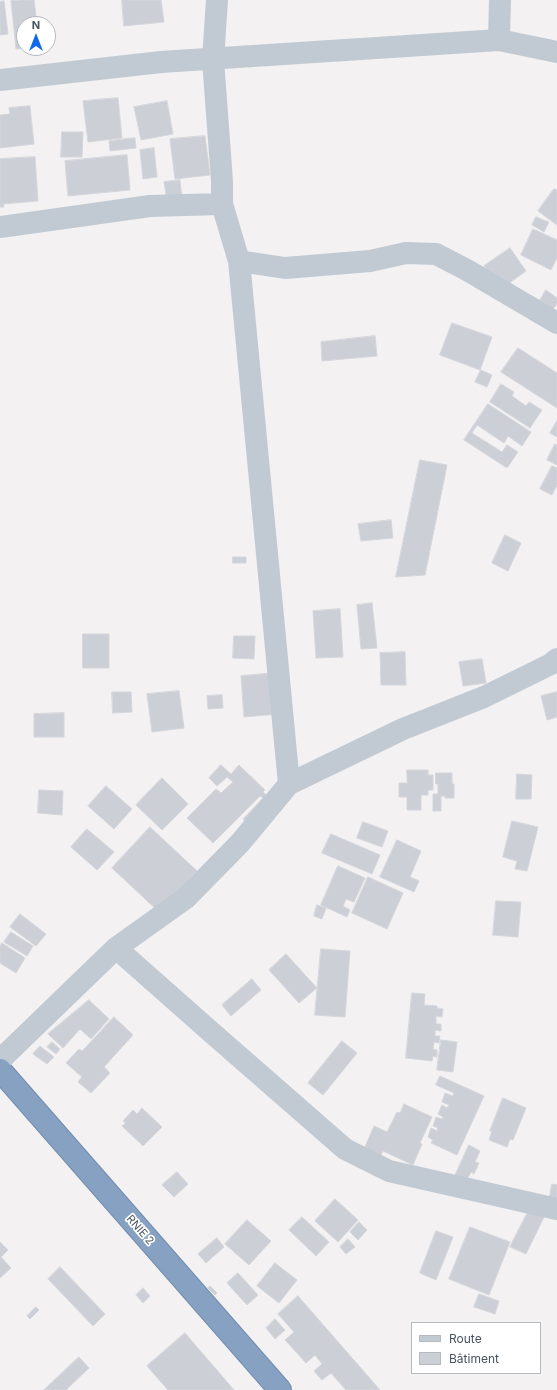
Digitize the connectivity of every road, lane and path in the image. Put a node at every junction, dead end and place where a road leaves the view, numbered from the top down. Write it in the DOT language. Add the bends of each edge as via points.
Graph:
graph roads {
  1 [pos="217,0"];
  2 [pos="500,0"];
  3 [pos="499,40"];
  4 [pos="557,52"];
  5 [pos="213,60"];
  6 [pos="0,80"];
  7 [pos="222,204"];
  8 [pos="0,227"];
  9 [pos="239,261"];
  10 [pos="557,323"];
  11 [pos="555,657"];
  12 [pos="289,784"];
  13 [pos="116,948"];
  14 [pos="0,1060"];
  15 [pos="0,1070"];
  16 [pos="557,1209"];
  17 [pos="280,1390"];
  1 -- 5 [label="street"];
  2 -- 3 [label="street"];
  3 -- 4 [label="street"];
  3 -- 5 [label="street"];
  5 -- 6 [label="street" via="161,62"];
  5 -- 7 [label="street"];
  7 -- 8 [label="street" via="150,206"];
  7 -- 9 [label="street"];
  9 -- 10 [label="street" via="285,268 406,254 436,254"];
  9 -- 12 [label="street"];
  11 -- 12 [label="street" via="484,697 403,729"];
  12 -- 13 [label="street" via="240,843 186,898"];
  13 -- 14 [label="street"];
  13 -- 16 [label="street" via="345,1148 389,1171"];
  15 -- 17 [label="highway, RNIE 2 / RNIE 2"];
}
